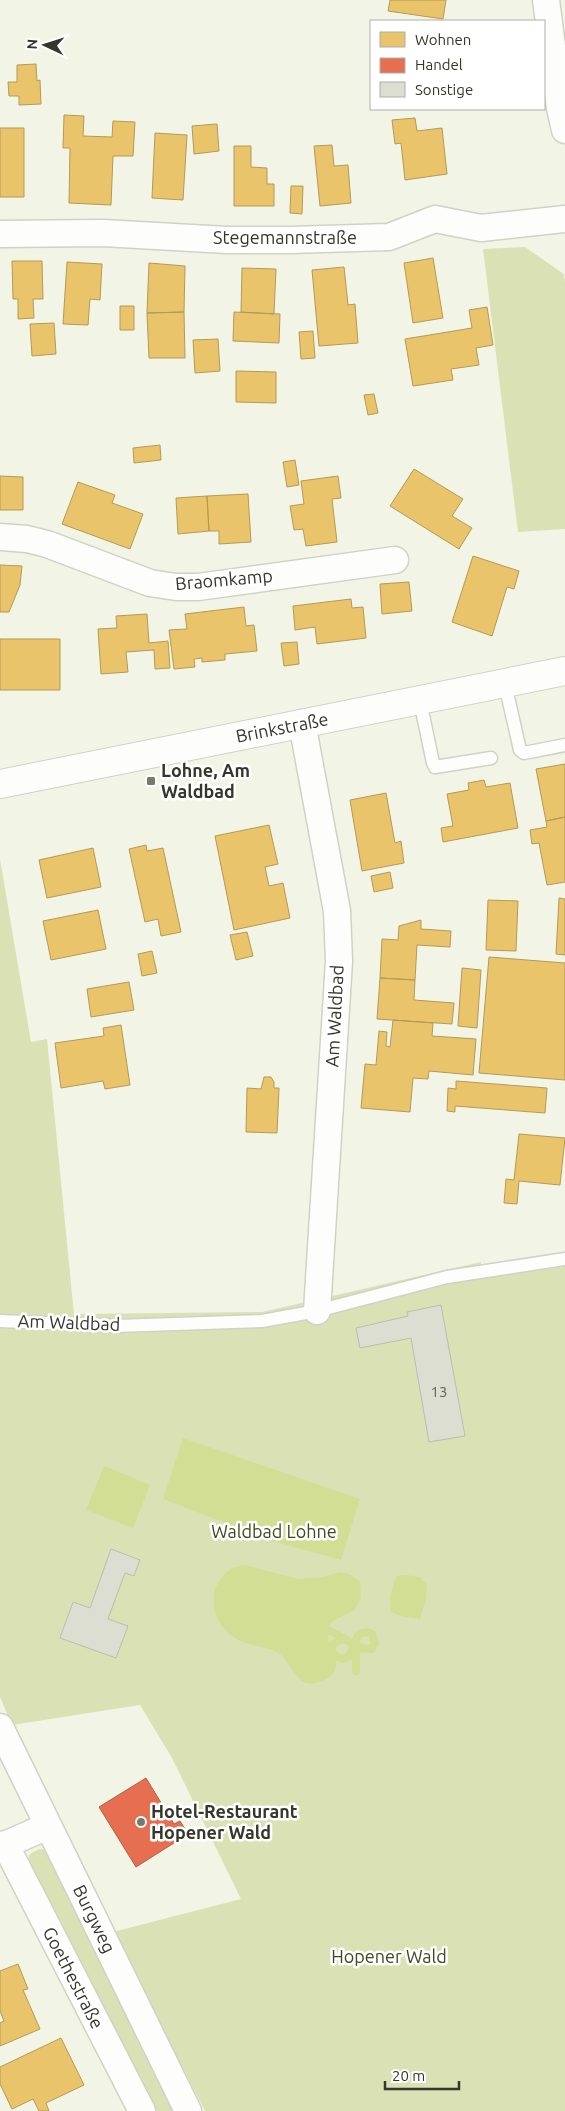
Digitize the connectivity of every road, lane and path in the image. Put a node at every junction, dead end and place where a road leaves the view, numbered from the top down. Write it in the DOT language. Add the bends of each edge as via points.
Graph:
graph roads {
  1 [pos="546,0"];
  2 [pos="565,130"];
  3 [pos="565,219"];
  4 [pos="0,234"];
  5 [pos="0,537"];
  6 [pos="395,560"];
  7 [pos="565,671"];
  8 [pos="505,684"];
  9 [pos="420,701"];
  10 [pos="302,723"];
  11 [pos="565,745"];
  12 [pos="491,758"];
  13 [pos="0,784"];
  14 [pos="565,1259"];
  15 [pos="317,1311"];
  16 [pos="0,1321"];
  17 [pos="0,1727"];
  18 [pos="48,1826"];
  19 [pos="3,1846"];
  20 [pos="142,2111"];
  21 [pos="188,2111"];
  1 -- 2 [label="street"];
  3 -- 4 [label="street, Stegemannstraße" via="481,228 435,219 389,237 300,240 227,240 103,233"];
  5 -- 6 [label="street, Braomkamp" via="47,544 150,583 176,587 198,587"];
  7 -- 8 [label="street, Brinkstraße"];
  8 -- 9 [label="street, Brinkstraße"];
  8 -- 11 [label="lane" via="520,750 524,753"];
  9 -- 10 [label="street, Brinkstraße"];
  9 -- 12 [label="lane" via="435,767"];
  10 -- 13 [label="street, Brinkstraße"];
  10 -- 15 [label="street, Am Waldbad" via="337,911 339,961"];
  14 -- 15 [label="lane, Am Waldbad" via="447,1277"];
  15 -- 16 [label="lane, Am Waldbad" via="262,1321 116,1326"];
  17 -- 18 [label="street, Burgweg"];
  18 -- 19 [label="street"];
  18 -- 21 [label="street, Burgweg"];
  19 -- 20 [label="street, Goethestraße"];
}
